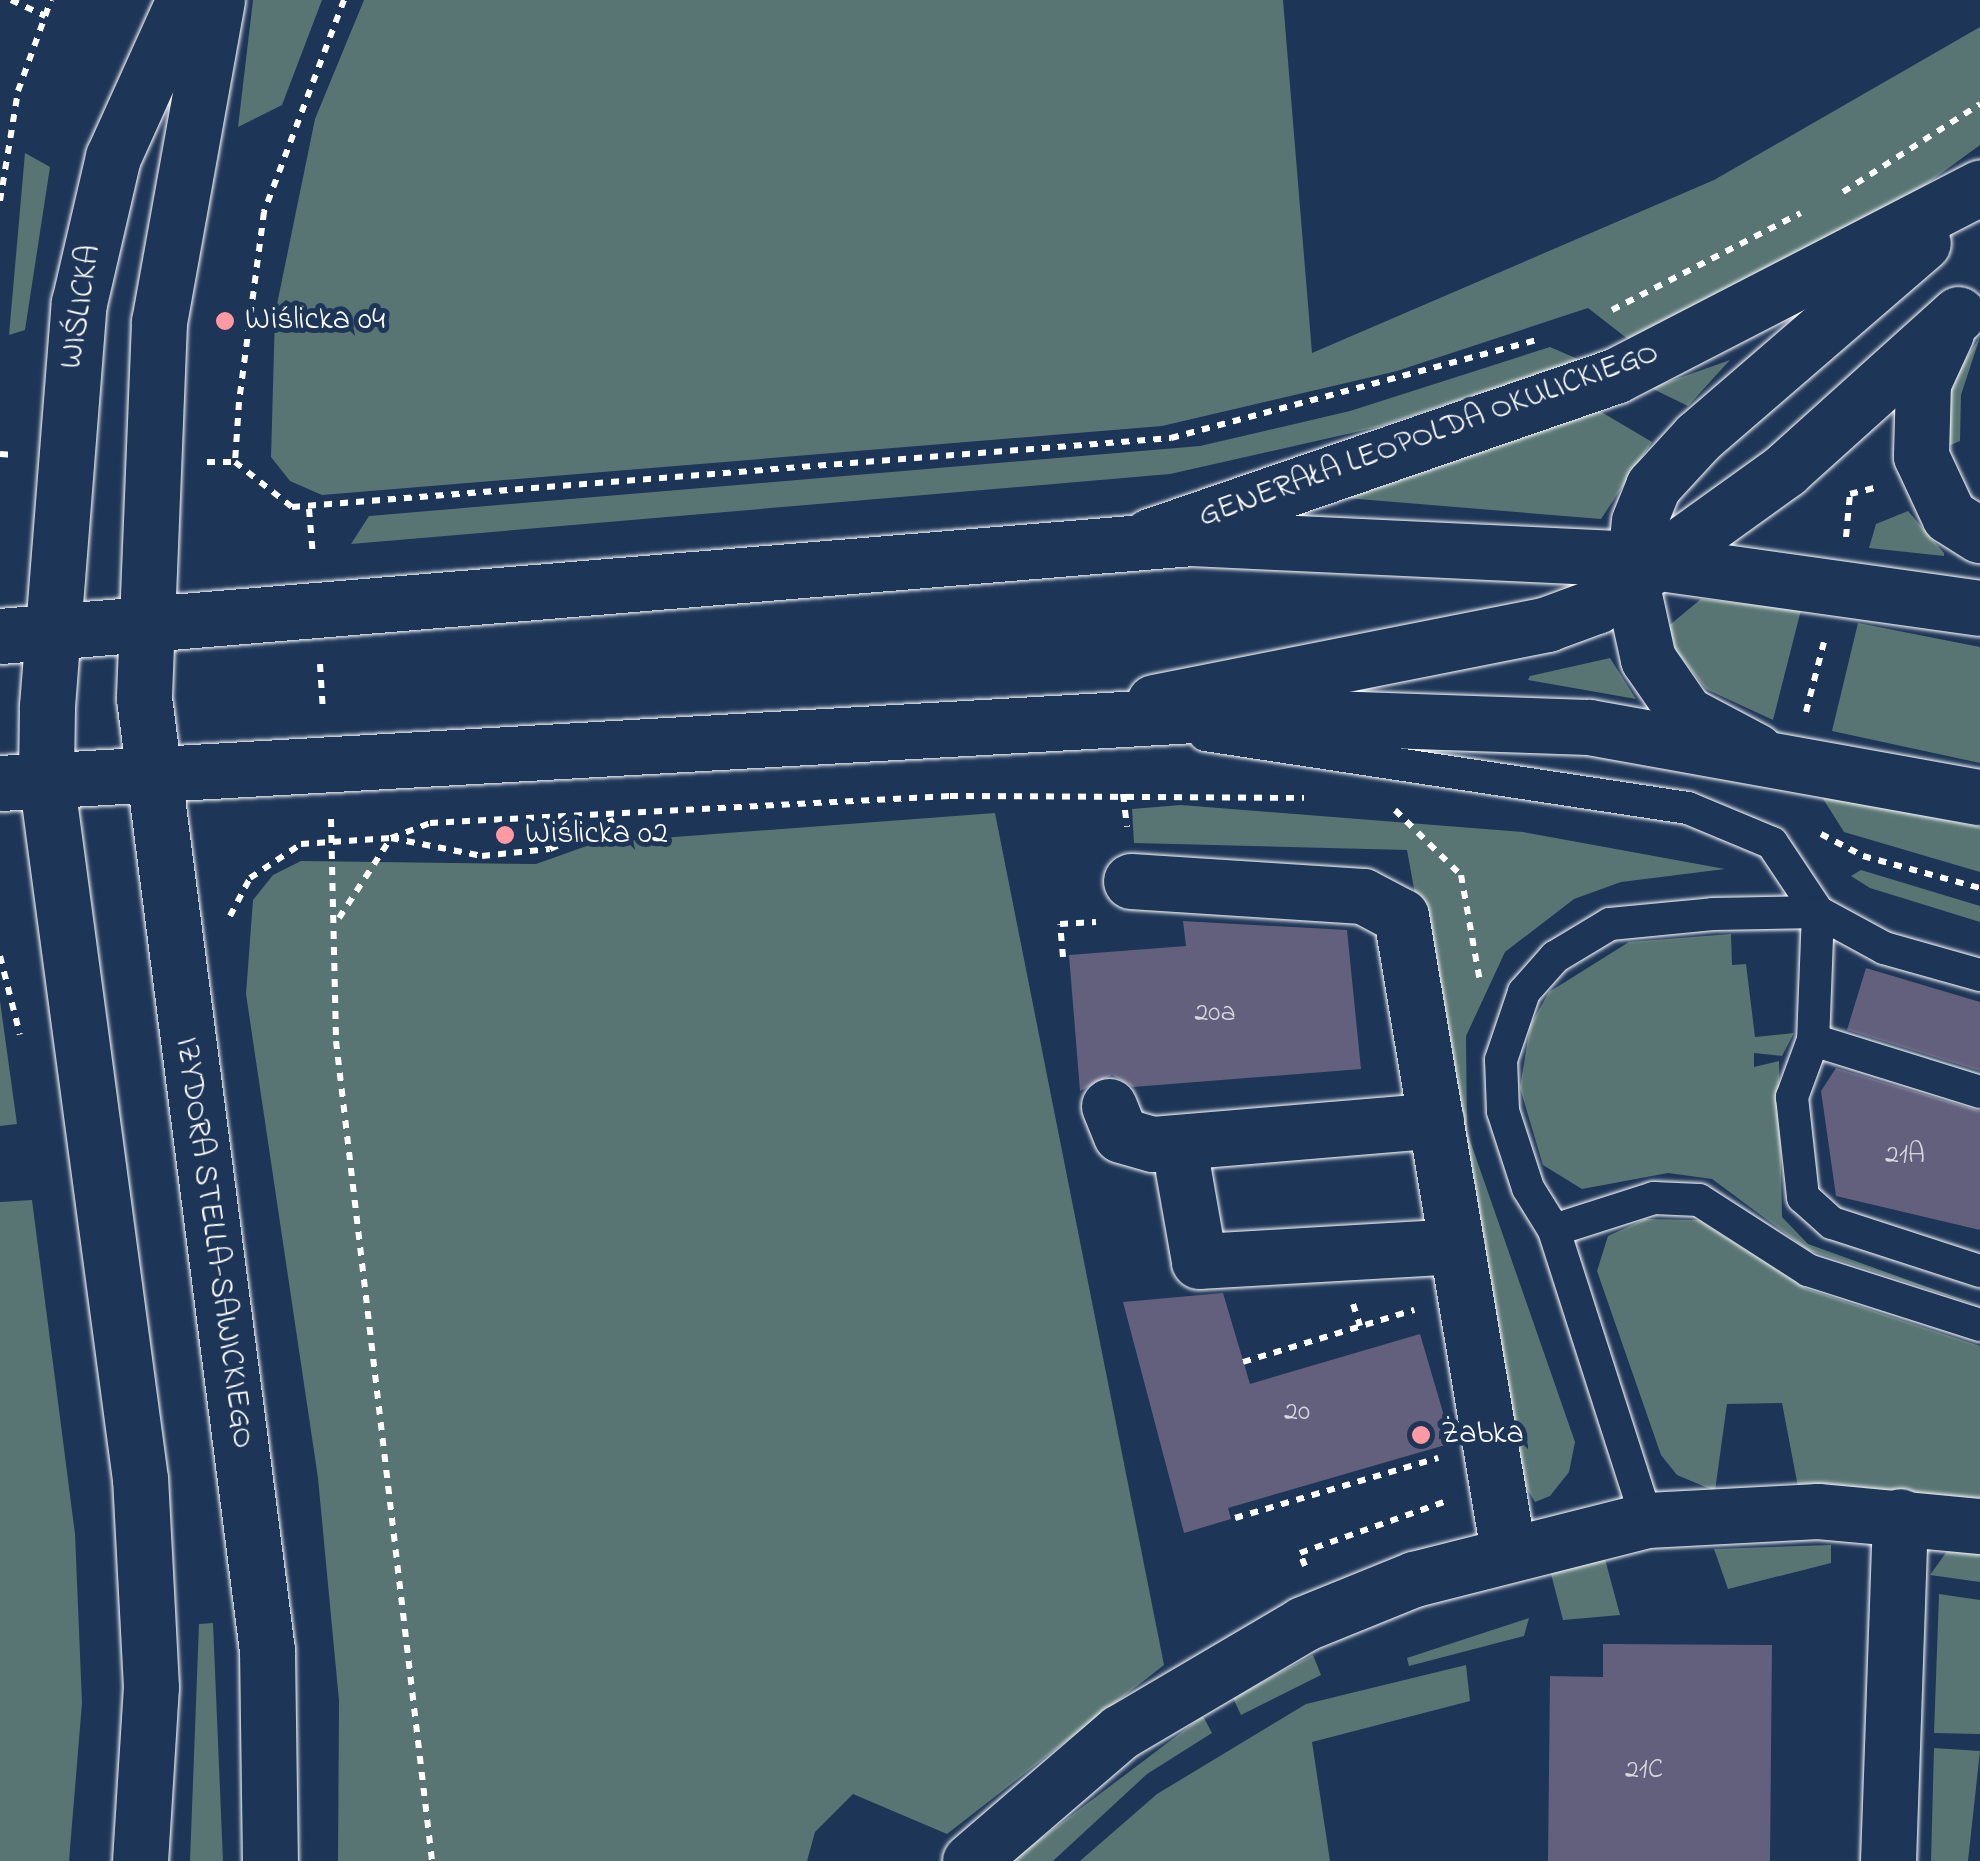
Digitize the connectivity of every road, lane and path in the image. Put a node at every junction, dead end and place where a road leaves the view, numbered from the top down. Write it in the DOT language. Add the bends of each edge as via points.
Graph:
graph roads {
  1 [pos="11,0"];
  2 [pos="51,0"];
  3 [pos="184,0"];
  4 [pos="217,0"];
  5 [pos="344,0"];
  6 [pos="45,16"];
  7 [pos="1980,104"];
  8 [pos="1980,191"];
  9 [pos="0,200"];
  10 [pos="1829,201"];
  11 [pos="1812,208"];
  12 [pos="1969,299"];
  13 [pos="1606,314"];
  14 [pos="1544,338"];
  15 [pos="1886,485"];
  16 [pos="310,509"];
  17 [pos="1980,536"];
  18 [pos="1141,540"];
  19 [pos="1844,553"];
  20 [pos="312,554"];
  21 [pos="1630,566"];
  22 [pos="1980,608"];
  23 [pos="146,625"];
  24 [pos="1828,629"];
  25 [pos="53,632"];
  26 [pos="0,636"];
  27 [pos="322,689"];
  28 [pos="324,711"];
  29 [pos="1088,715"];
  30 [pos="1781,739"];
  31 [pos="147,770"];
  32 [pos="23,781"];
  33 [pos="1980,797"];
  34 [pos="1126,815"];
  35 [pos="614,820"];
  36 [pos="332,821"];
  37 [pos="391,838"];
  38 [pos="333,842"];
  39 [pos="1864,856"];
  40 [pos="1980,888"];
  41 [pos="1125,901"];
  42 [pos="1818,912"];
  43 [pos="339,918"];
  44 [pos="228,935"];
  45 [pos="0,956"];
  46 [pos="1063,957"];
  47 [pos="1980,975"];
  48 [pos="12,992"];
  49 [pos="1813,1040"];
  50 [pos="1980,1092"];
  51 [pos="1108,1106"];
  52 [pos="1436,1120"];
  53 [pos="1183,1170"];
  54 [pos="1554,1230"];
  55 [pos="1457,1246"];
  56 [pos="1980,1271"];
  57 [pos="1422,1308"];
  58 [pos="1980,1325"];
  59 [pos="1243,1362"];
  60 [pos="1444,1456"];
  61 [pos="1900,1516"];
  62 [pos="1235,1518"];
  63 [pos="1647,1520"];
  64 [pos="1980,1526"];
  65 [pos="1508,1551"];
  66 [pos="140,1861"];
  67 [pos="270,1861"];
  68 [pos="432,1861"];
  69 [pos="970,1861"];
  70 [pos="1888,1861"];
  1 -- 6 [label="path"];
  2 -- 6 [label="path"];
  3 -- 25 [label="main road, WIŚLICKA" via="134,100 94,228 70,392"];
  4 -- 23 [label="main road" via="159,322"];
  5 -- 16 [label="path" via="264,212 239,402 235,462 268,496"];
  6 -- 9 [label="path" via="18,91"];
  7 -- 10 [label="path"];
  8 -- 18 [label="main road, GENERAŁA LEOPOLDA OKULICKIEGO" via="1615,376"];
  8 -- 21 [label="main road, GENERAŁA LEOPOLDA OKULICKIEGO" via="1674,460 1653,486"];
  11 -- 13 [label="path"];
  12 -- 17 [label="main road" via="1923,383 1918,438 1940,504"];
  12 -- 21 [label="main road"];
  14 -- 16 [label="path" via="1171,438"];
  15 -- 19 [label="path" via="1850,494"];
  16 -- 20 [label="path"];
  18 -- 21 [label="main road"];
  18 -- 23 [label="main road"];
  21 -- 22 [label="main road"];
  21 -- 29 [label="main road" via="1548,624"];
  21 -- 30 [label="main road, GENERAŁA LEOPOLDA OKULICKIEGO" via="1648,658 1676,702 1716,736"];
  23 -- 25 [label="main road"];
  23 -- 31 [label="main road, IZYDORA STELLA-SAWICKIEGO"];
  24 -- 30 [label="path"];
  25 -- 26 [label="main road"];
  25 -- 32 [label="main road"];
  27 -- 28 [label="path"];
  29 -- 30 [label="main road" via="1483,718"];
  29 -- 31 [label="main road"];
  29 -- 42 [label="lane" via="1718,815 1772,843"];
  30 -- 33 [label="main road"];
  31 -- 32 [label="main road"];
  31 -- 67 [label="main road, IZYDORA STELLA-SAWICKIEGO" via="244,1438 266,1650"];
  32 -- 66 [label="main road" via="140,1479 151,1687"];
  34 -- 35 [label="path" via="1123,794 1065,794"];
  35 -- 37 [label="path" via="582,812 430,824"];
  35 -- 37 [label="path" via="550,849 482,856"];
  36 -- 38 [label="path"];
  37 -- 38 [label="path"];
  37 -- 43 [label="path"];
  38 -- 43 [label="path"];
  38 -- 44 [label="path" via="301,844 263,865 233,906"];
  39 -- 40 [label="path"];
  41 -- 46 [label="path" via="1060,924"];
  41 -- 52 [label="main road" via="1363,896 1395,907"];
  42 -- 47 [label="lane" via="1884,948"];
  42 -- 49 [label="lane"];
  42 -- 54 [label="lane" via="1627,919 1573,943 1539,973 1506,1034 1500,1092 1528,1188"];
  43 -- 68 [label="path" via="336,1041"];
  45 -- 48 [label="path"];
  49 -- 50 [label="lane"];
  49 -- 56 [label="lane" via="1792,1096 1809,1209"];
  51 -- 52 [label="main road" via="1121,1135 1153,1144"];
  52 -- 55 [label="main road"];
  53 -- 55 [label="main road" via="1199,1262"];
  54 -- 58 [label="lane" via="1654,1198 1699,1200 1808,1270"];
  54 -- 63 [label="lane"];
  55 -- 65 [label="main road"];
  57 -- 59 [label="path"];
  60 -- 62 [label="path"];
  61 -- 63 [label="main road"];
  61 -- 64 [label="main road"];
  61 -- 70 [label="main road"];
  63 -- 65 [label="main road"];
  65 -- 69 [label="main road" via="1303,1624 1201,1680 1120,1732"];
}
